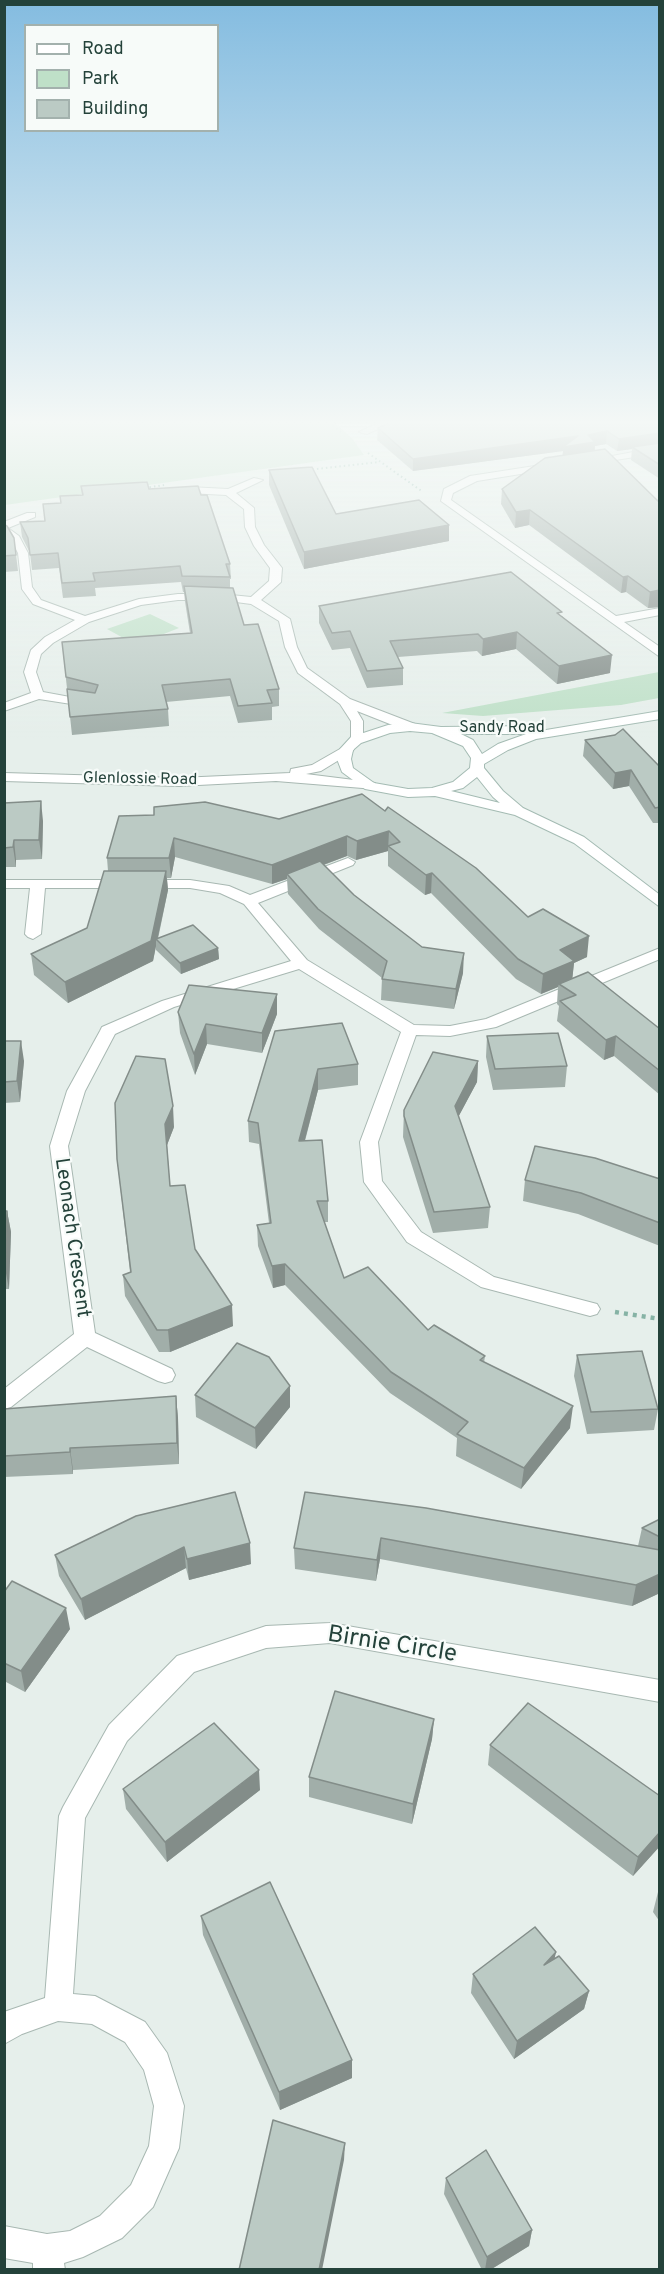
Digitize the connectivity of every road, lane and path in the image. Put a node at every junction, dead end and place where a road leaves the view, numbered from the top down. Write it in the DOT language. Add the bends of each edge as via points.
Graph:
graph roads {
  1 [pos="5,529"];
  2 [pos="251,529"];
  3 [pos="486,529"];
  4 [pos="254,601"];
  5 [pos="660,611"];
  6 [pos="85,620"];
  7 [pos="615,620"];
  8 [pos="660,652"];
  9 [pos="38,695"];
  10 [pos="345,702"];
  11 [pos="92,705"];
  12 [pos="4,707"];
  13 [pos="660,715"];
  14 [pos="410,727"];
  15 [pos="433,729"];
  16 [pos="572,729"];
  17 [pos="352,745"];
  18 [pos="477,765"];
  19 [pos="4,777"];
  20 [pos="276,777"];
  21 [pos="370,786"];
  22 [pos="433,792"];
  23 [pos="520,812"];
  24 [pos="348,862"];
  25 [pos="38,883"];
  26 [pos="4,885"];
  27 [pos="249,902"];
  28 [pos="660,903"];
  29 [pos="33,934"];
  30 [pos="660,953"];
  31 [pos="301,963"];
  32 [pos="410,1030"];
  33 [pos="590,1309"];
  34 [pos="660,1319"];
  35 [pos="85,1337"];
  36 [pos="165,1375"];
  37 [pos="4,1401"];
  38 [pos="660,1691"];
  39 [pos="58,2007"];
  40 [pos="4,2030"];
  41 [pos="4,2242"];
  42 [pos="48,2260"];
  1 -- 6 [label="street" via="22,553 26,587 37,602"];
  2 -- 4 [label="street" via="276,568 275,582"];
  3 -- 7 [label="street"];
  4 -- 6 [label="street" via="197,596 157,598"];
  4 -- 10 [label="street" via="284,619 302,670"];
  5 -- 7 [label="street"];
  6 -- 9 [label="street" via="35,652 30,672"];
  7 -- 8 [label="street"];
  9 -- 11 [label="street"];
  9 -- 12 [label="street"];
  10 -- 14 [label="street"];
  10 -- 17 [label="street" via="357,721"];
  13 -- 16 [label="street, Sandy Road"];
  14 -- 15 [label="street"];
  14 -- 17 [label="street, Glenlossie Road" via="388,729"];
  15 -- 16 [label="street, Sandy Road"];
  15 -- 18 [label="street" via="468,743 478,758"];
  16 -- 18 [label="street, Sandy Road" via="503,747"];
  17 -- 20 [label="street, Glenlossie Road" via="316,768"];
  17 -- 21 [label="street" via="344,759 347,769"];
  18 -- 22 [label="street, Sandy Road" via="470,777 458,785"];
  18 -- 23 [label="street" via="498,794"];
  19 -- 20 [label="street, Glenlossie Road" via="179,782"];
  20 -- 21 [label="street, Glenlossie Road"];
  21 -- 22 [label="street, Glenlossie Road" via="408,793"];
  22 -- 23 [label="street"];
  23 -- 28 [label="street" via="579,840"];
  24 -- 27 [label="street"];
  25 -- 26 [label="street"];
  25 -- 27 [label="street" via="190,884 224,889"];
  25 -- 29 [label="street"];
  27 -- 31 [label="street"];
  30 -- 32 [label="street" via="490,1023 450,1031"];
  31 -- 32 [label="street"];
  31 -- 35 [label="street, Leonach Crescent" via="168,1004 108,1031 76,1091 59,1146"];
  32 -- 33 [label="street" via="369,1142 373,1182 414,1237 488,1282"];
  33 -- 34 [label="path"];
  35 -- 36 [label="street, Leonach Crescent"];
  35 -- 37 [label="street, Leonach Crescent"];
  38 -- 39 [label="street, Birnie Circle" via="330,1633 266,1637 186,1664 118,1733 72,1816"];
  39 -- 40 [label="street"];
  39 -- 42 [label="street" via="95,2010 135,2032 157,2063 169,2106 164,2148 142,2196 111,2228"];
  41 -- 42 [label="street"];
}
